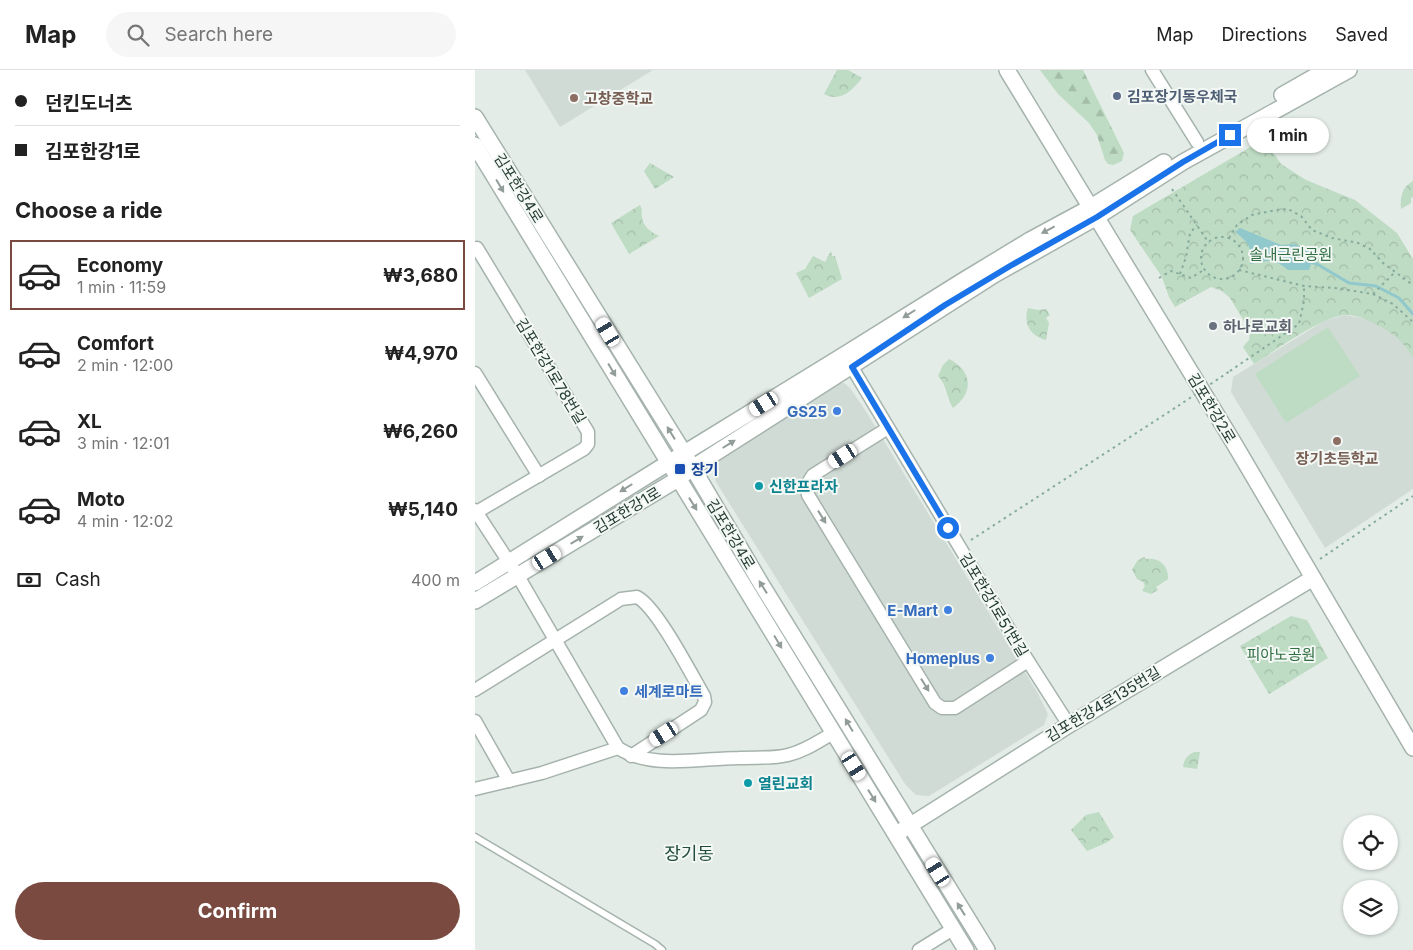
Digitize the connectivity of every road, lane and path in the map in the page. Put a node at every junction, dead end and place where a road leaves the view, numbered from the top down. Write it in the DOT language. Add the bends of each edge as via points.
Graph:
graph roads {
  1 [pos="1007,70"];
  2 [pos="1151,70"];
  3 [pos="1326,70"];
  4 [pos="1349,70"];
  5 [pos="475,117"];
  6 [pos="1197,142"];
  7 [pos="475,145"];
  8 [pos="1172,188"];
  9 [pos="1094,212"];
  10 [pos="1197,225"];
  11 [pos="1229,238"];
  12 [pos="1209,243"];
  13 [pos="476,247"];
  14 [pos="1205,269"];
  15 [pos="1239,270"];
  16 [pos="1396,271"];
  17 [pos="1180,274"];
  18 [pos="1159,278"];
  19 [pos="1413,285"];
  20 [pos="1303,286"];
  21 [pos="1373,294"];
  22 [pos="1413,322"];
  23 [pos="848,361"];
  24 [pos="475,372"];
  25 [pos="888,428"];
  26 [pos="683,453"];
  27 [pos="668,462"];
  28 [pos="692,468"];
  29 [pos="539,476"];
  30 [pos="678,479"];
  31 [pos="1413,496"];
  32 [pos="475,512"];
  33 [pos="971,540"];
  34 [pos="1320,559"];
  35 [pos="509,562"];
  36 [pos="518,576"];
  37 [pos="1313,578"];
  38 [pos="475,582"];
  39 [pos="475,602"];
  40 [pos="555,639"];
  41 [pos="1028,661"];
  42 [pos="475,690"];
  43 [pos="475,721"];
  44 [pos="1069,725"];
  45 [pos="833,733"];
  46 [pos="618,748"];
  47 [pos="1413,748"];
  48 [pos="631,756"];
  49 [pos="509,781"];
  50 [pos="475,789"];
  51 [pos="909,825"];
  52 [pos="896,834"];
  53 [pos="475,837"];
  54 [pos="953,929"];
  55 [pos="662,950"];
  56 [pos="919,950"];
  57 [pos="966,950"];
  58 [pos="987,950"];
  1 -- 9 [label="street, 김포한강2로"];
  2 -- 6 [label="street"];
  3 -- 6 [label="street, 김포한강1로"];
  4 -- 9 [label="street, 김포한강1로"];
  26 -- 5 [label="street, 김포한강4로, one-way"];
  6 -- 9 [label="street, 김포한강1로"];
  7 -- 27 [label="street, 김포한강4로, one-way"];
  8 -- 10 [label="path"];
  9 -- 23 [label="street, 김포한강1로" via="1022,245"];
  9 -- 37 [label="street, 김포한강2로"];
  10 -- 12 [label="path"];
  10 -- 17 [label="path" via="1190,233"];
  11 -- 12 [label="path" via="1219,237"];
  11 -- 15 [label="path" via="1242,250"];
  11 -- 16 [label="path" via="1237,225 1253,215 1288,209 1301,216 1312,230 1358,244"];
  12 -- 14 [label="path" via="1203,250"];
  13 -- 29 [label="street, 김포한강1로78번길" via="588,432 588,444 584,449"];
  14 -- 15 [label="path" via="1222,278"];
  14 -- 17 [label="path" via="1191,278"];
  15 -- 20 [label="path"];
  16 -- 19 [label="path"];
  16 -- 21 [label="path"];
  17 -- 18 [label="path" via="1171,271"];
  20 -- 21 [label="path"];
  20 -- 33 [label="path, bridge" via="1299,324"];
  21 -- 22 [label="path" via="1393,304"];
  23 -- 25 [label="street, 김포한강1로51번길"];
  23 -- 26 [label="street, 김포한강1로"];
  28 -- 23 [label="street, 김포한강1로, one-way"];
  24 -- 29 [label="street"];
  25 -- 41 [label="street, 김포한강1로51번길"];
  25 -- 41 [label="street, one-way" via="813,476 806,489 808,495 935,703 942,708 955,708"];
  26 -- 27 [label="street, 김포한강1로"];
  26 -- 28 [label="street, 김포한강4로"];
  27 -- 30 [label="street, 김포한강4로"];
  27 -- 35 [label="street, 김포한강1로, one-way"];
  28 -- 30 [label="street, 김포한강1로"];
  51 -- 28 [label="street, 김포한강4로, one-way"];
  29 -- 32 [label="street, 김포한강1로78번길"];
  36 -- 30 [label="street, 김포한강1로, one-way"];
  30 -- 45 [label="street, 김포한강4로, one-way"];
  31 -- 34 [label="path"];
  32 -- 35 [label="street, 김포한강1로78번길"];
  35 -- 36 [label="street"];
  35 -- 38 [label="street, 김포한강1로"];
  36 -- 39 [label="street, 김포한강1로"];
  36 -- 40 [label="street"];
  37 -- 44 [label="street, 김포한강4로135번길"];
  37 -- 47 [label="street, 김포한강2로"];
  40 -- 42 [label="street"];
  40 -- 46 [label="street"];
  40 -- 48 [label="street" via="621,599 637,597 647,604 672,641 704,696 704,706 697,714"];
  41 -- 44 [label="street, 김포한강1로51번길"];
  43 -- 49 [label="street"];
  44 -- 51 [label="street, 김포한강4로135번길"];
  45 -- 48 [label="street" via="797,752 775,758 672,761"];
  45 -- 52 [label="street, 김포한강4로, one-way"];
  46 -- 48 [label="street"];
  46 -- 49 [label="street"];
  49 -- 50 [label="street"];
  51 -- 52 [label="street, 김포한강4로135번길"];
  58 -- 51 [label="street, 김포한강4로, one-way"];
  52 -- 54 [label="street, 김포한강4로"];
  53 -- 55 [label="lane"];
  54 -- 56 [label="street"];
  54 -- 57 [label="street, 김포한강4로"];
}
